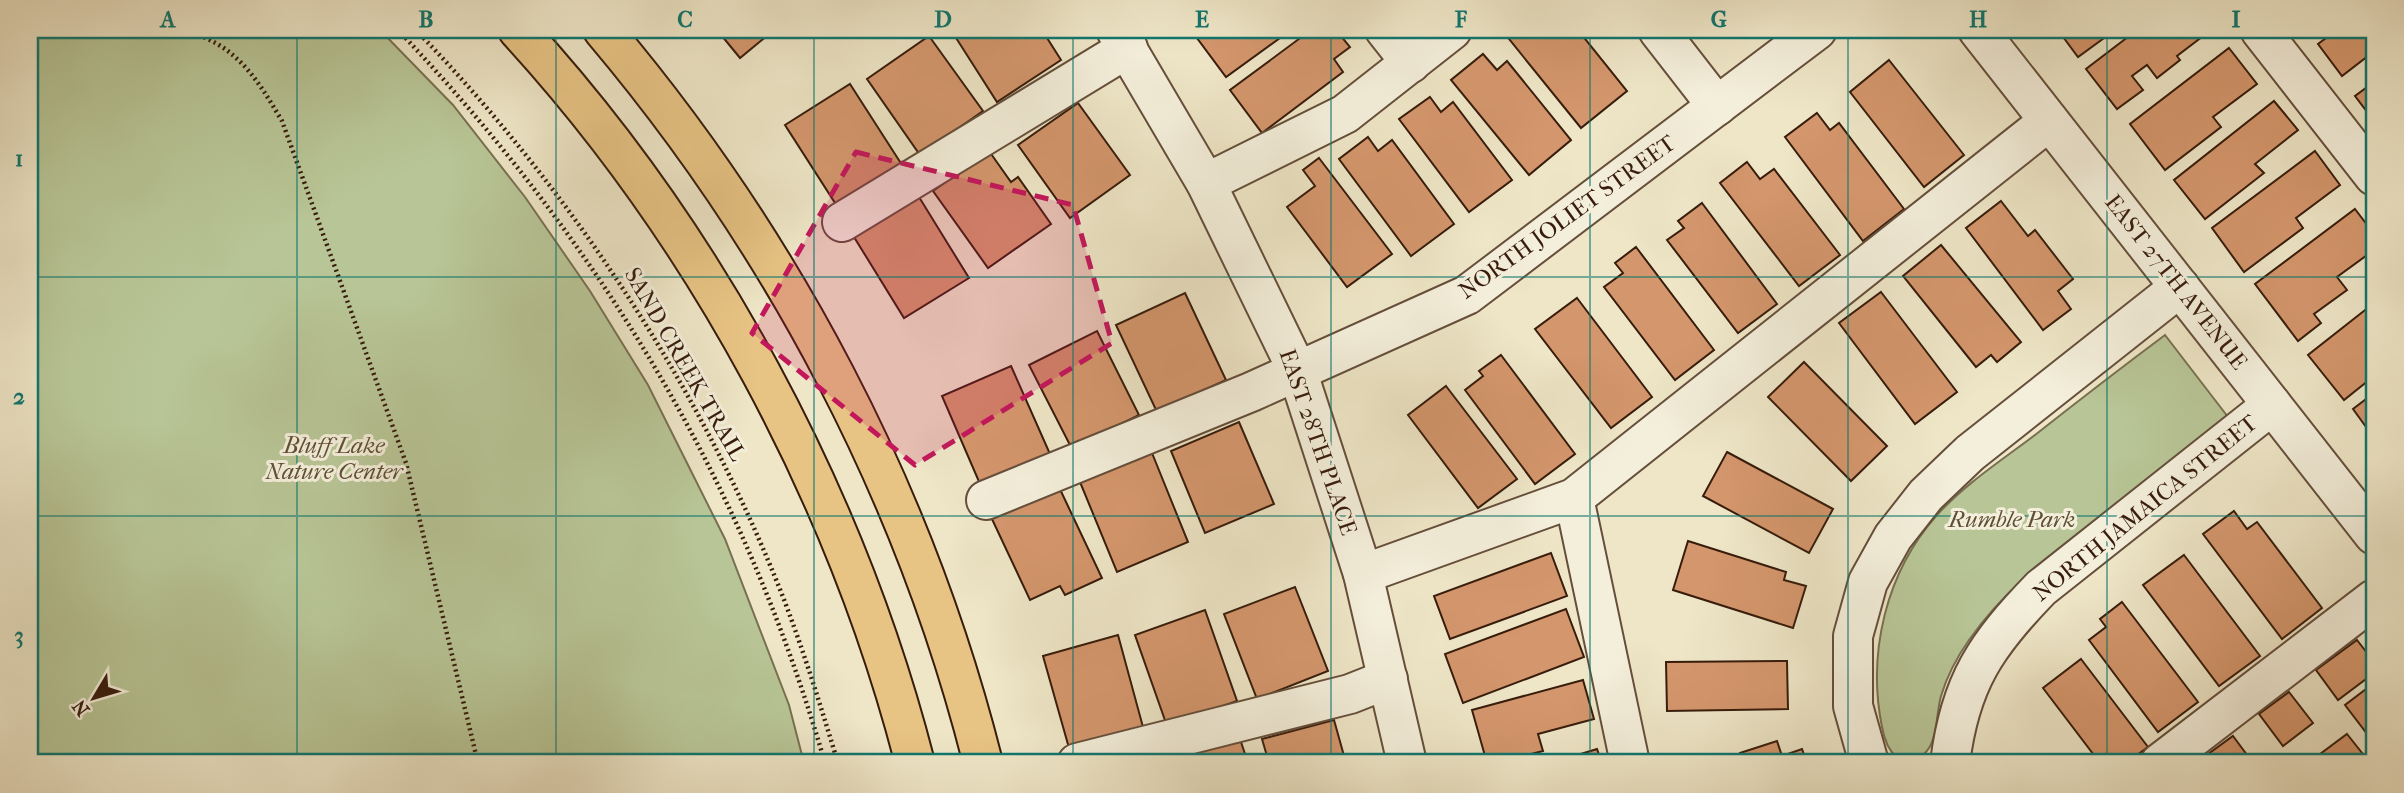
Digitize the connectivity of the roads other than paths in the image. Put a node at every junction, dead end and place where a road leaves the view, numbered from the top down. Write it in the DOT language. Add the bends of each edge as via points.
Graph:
graph roads {
  1 [pos="518,30"];
  2 [pos="603,30"];
  3 [pos="1385,30"];
  4 [pos="1452,30"];
  5 [pos="1658,30"];
  6 [pos="1817,30"];
  7 [pos="1978,30"];
  8 [pos="2260,30"];
  9 [pos="1122,39"];
  10 [pos="1411,63"];
  11 [pos="1717,106"];
  12 [pos="2049,121"];
  13 [pos="2374,176"];
  14 [pos="1206,183"];
  15 [pos="842,222"];
  16 [pos="2180,287"];
  17 [pos="1297,370"];
  18 [pos="2272,405"];
  19 [pos="1574,498"];
  20 [pos="986,500"];
  21 [pos="2374,535"];
  22 [pos="1363,574"];
  23 [pos="2374,599"];
  24 [pos="1388,679"];
  25 [pos="915,763"];
  26 [pos="983,763"];
  27 [pos="1077,763"];
  28 [pos="1407,763"];
  29 [pos="1630,763"];
  30 [pos="1869,763"];
  31 [pos="1948,763"];
  32 [pos="2160,763"];
  1 -- 25 [label="main road" via="609,139 682,241 792,432 868,613 898,697"];
  2 -- 26 [label="main road" via="642,75 726,191 809,325 854,409 899,508 943,625"];
  3 -- 10 [label="street"];
  4 -- 10 [label="street"];
  5 -- 11 [label="street"];
  6 -- 11 [label="street, NORTH JOLIET STREET"];
  7 -- 12 [label="street, EAST 27TH AVENUE"];
  8 -- 13 [label="street"];
  9 -- 14 [label="street, EAST 28TH PLACE"];
  9 -- 15 [label="street"];
  10 -- 14 [label="street" via="1345,114"];
  11 -- 17 [label="street, NORTH JOLIET STREET" via="1467,295"];
  12 -- 16 [label="street, EAST 27TH AVENUE"];
  12 -- 19 [label="street"];
  14 -- 17 [label="street, EAST 28TH PLACE"];
  16 -- 18 [label="street, EAST 27TH AVENUE"];
  16 -- 30 [label="street" via="1970,453 1926,495 1893,537 1868,582 1853,636 1853,706"];
  17 -- 20 [label="street, NORTH JOLIET STREET"];
  17 -- 22 [label="street, EAST 28TH PLACE"];
  18 -- 21 [label="street, EAST 27TH AVENUE"];
  18 -- 31 [label="street, NORTH JAMAICA STREET" via="2041,588 2008,622 1980,660 1960,707"];
  19 -- 22 [label="street"];
  19 -- 29 [label="street"];
  22 -- 24 [label="street, EAST 28TH PLACE"];
  23 -- 32 [label="street"];
  24 -- 27 [label="street" via="1350,694"];
  24 -- 28 [label="street, EAST 28TH PLACE"];
}
